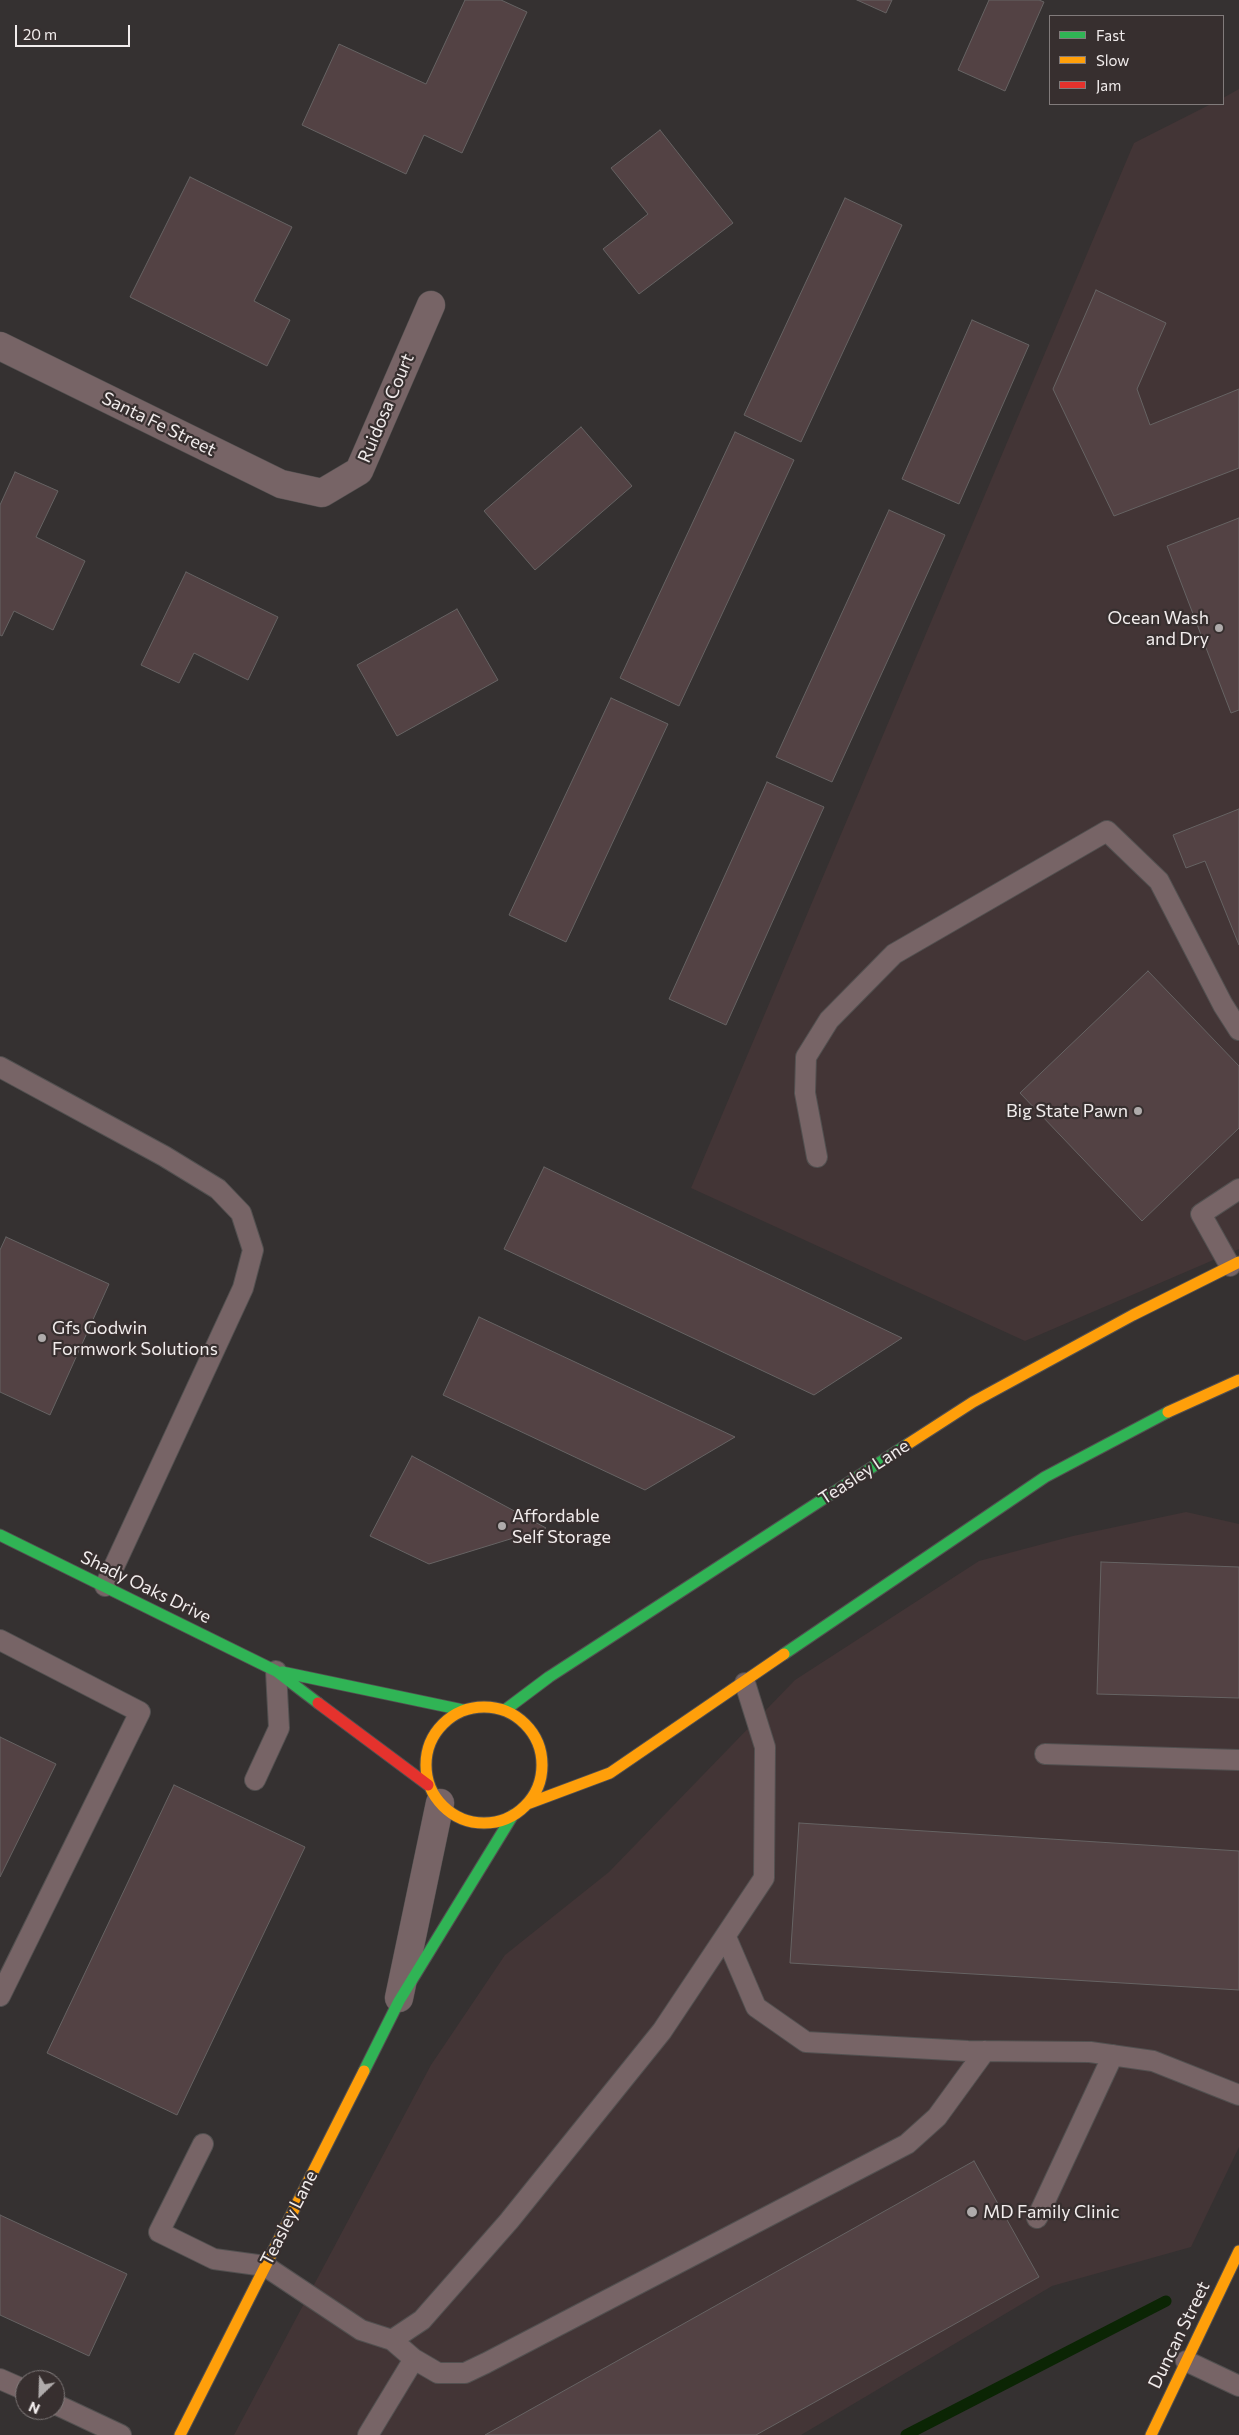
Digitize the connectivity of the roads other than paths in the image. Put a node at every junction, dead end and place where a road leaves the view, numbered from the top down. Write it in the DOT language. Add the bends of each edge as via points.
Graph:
graph roads {
  1 [pos="431,305"];
  2 [pos="0,346"];
  3 [pos="322,493"];
  4 [pos="1239,1030"];
  5 [pos="0,1066"];
  6 [pos="817,1156"];
  7 [pos="1239,1189"];
  8 [pos="1234,1264"];
  9 [pos="1239,1380"];
  10 [pos="0,1535"];
  11 [pos="105,1586"];
  12 [pos="0,1640"];
  13 [pos="276,1671"];
  14 [pos="745,1683"];
  15 [pos="462,1710"];
  16 [pos="505,1710"];
  17 [pos="1045,1754"];
  18 [pos="1239,1760"];
  19 [pos="255,1780"];
  20 [pos="434,1794"];
  21 [pos="528,1804"];
  22 [pos="513,1816"];
  23 [pos="726,1937"];
  24 [pos="0,1996"];
  25 [pos="399,2001"];
  26 [pos="985,2051"];
  27 [pos="1113,2055"];
  28 [pos="1239,2095"];
  29 [pos="203,2144"];
  30 [pos="1037,2218"];
  31 [pos="1239,2251"];
  32 [pos="265,2266"];
  33 [pos="392,2340"];
  34 [pos="414,2359"];
  35 [pos="1186,2360"];
  36 [pos="0,2379"];
  37 [pos="15,2386"];
  38 [pos="1239,2386"];
  39 [pos="65,2409"];
  40 [pos="121,2435"];
  41 [pos="180,2435"];
  42 [pos="368,2435"];
  43 [pos="1151,2435"];
  1 -- 3 [label="street, Ruidosa Court" via="359,471"];
  2 -- 3 [label="street, Santa Fe Street" via="280,484"];
  4 -- 6 [label="lane" via="1159,881 1107,831 894,954 829,1020 806,1057 805,1093"];
  5 -- 11 [label="lane" via="218,1189 241,1213 253,1250 243,1288"];
  7 -- 8 [label="lane" via="1202,1214"];
  8 -- 16 [label="street, Teasley Lane" via="973,1402 557,1671"];
  9 -- 14 [label="street" via="1147,1422 1046,1477"];
  10 -- 11 [label="street, Shady Oaks Drive"];
  11 -- 13 [label="street, Shady Oaks Drive"];
  12 -- 24 [label="lane" via="140,1712"];
  13 -- 15 [label="street, Shady Oaks Drive"];
  13 -- 19 [label="lane" via="279,1728"];
  13 -- 20 [label="street, Shady Oaks Drive"];
  14 -- 21 [label="street" via="610,1773"];
  14 -- 23 [label="lane" via="765,1747 764,1878"];
  15 -- 16 [label="street" via="484,1706"];
  15 -- 20 [label="street" via="443,1722 430,1740 425,1762"];
  16 -- 21 [label="street" via="521,1720 533,1734 540,1751 542,1770"];
  17 -- 18 [label="lane"];
  20 -- 22 [label="street" via="458,1817 476,1823 495,1822"];
  20 -- 25 [label="street, Teasley Lane"];
  21 -- 22 [label="street"];
  22 -- 25 [label="street, Teasley Lane"];
  23 -- 26 [label="lane" via="756,2007 806,2042"];
  23 -- 33 [label="lane" via="662,2031 509,2221 422,2320"];
  25 -- 32 [label="street, Teasley Lane"];
  26 -- 27 [label="lane"];
  26 -- 34 [label="lane" via="937,2116 907,2144 465,2372 438,2373"];
  27 -- 28 [label="lane" via="1153,2061"];
  27 -- 30 [label="lane"];
  29 -- 32 [label="lane" via="159,2232 214,2259"];
  31 -- 35 [label="street, Duncan Street"];
  32 -- 33 [label="lane" via="361,2330"];
  32 -- 41 [label="street, Teasley Lane"];
  33 -- 34 [label="lane"];
  34 -- 42 [label="lane"];
  35 -- 38 [label="lane"];
  35 -- 43 [label="street, Duncan Street"];
  36 -- 37 [label="lane"];
  39 -- 40 [label="lane"];
}
